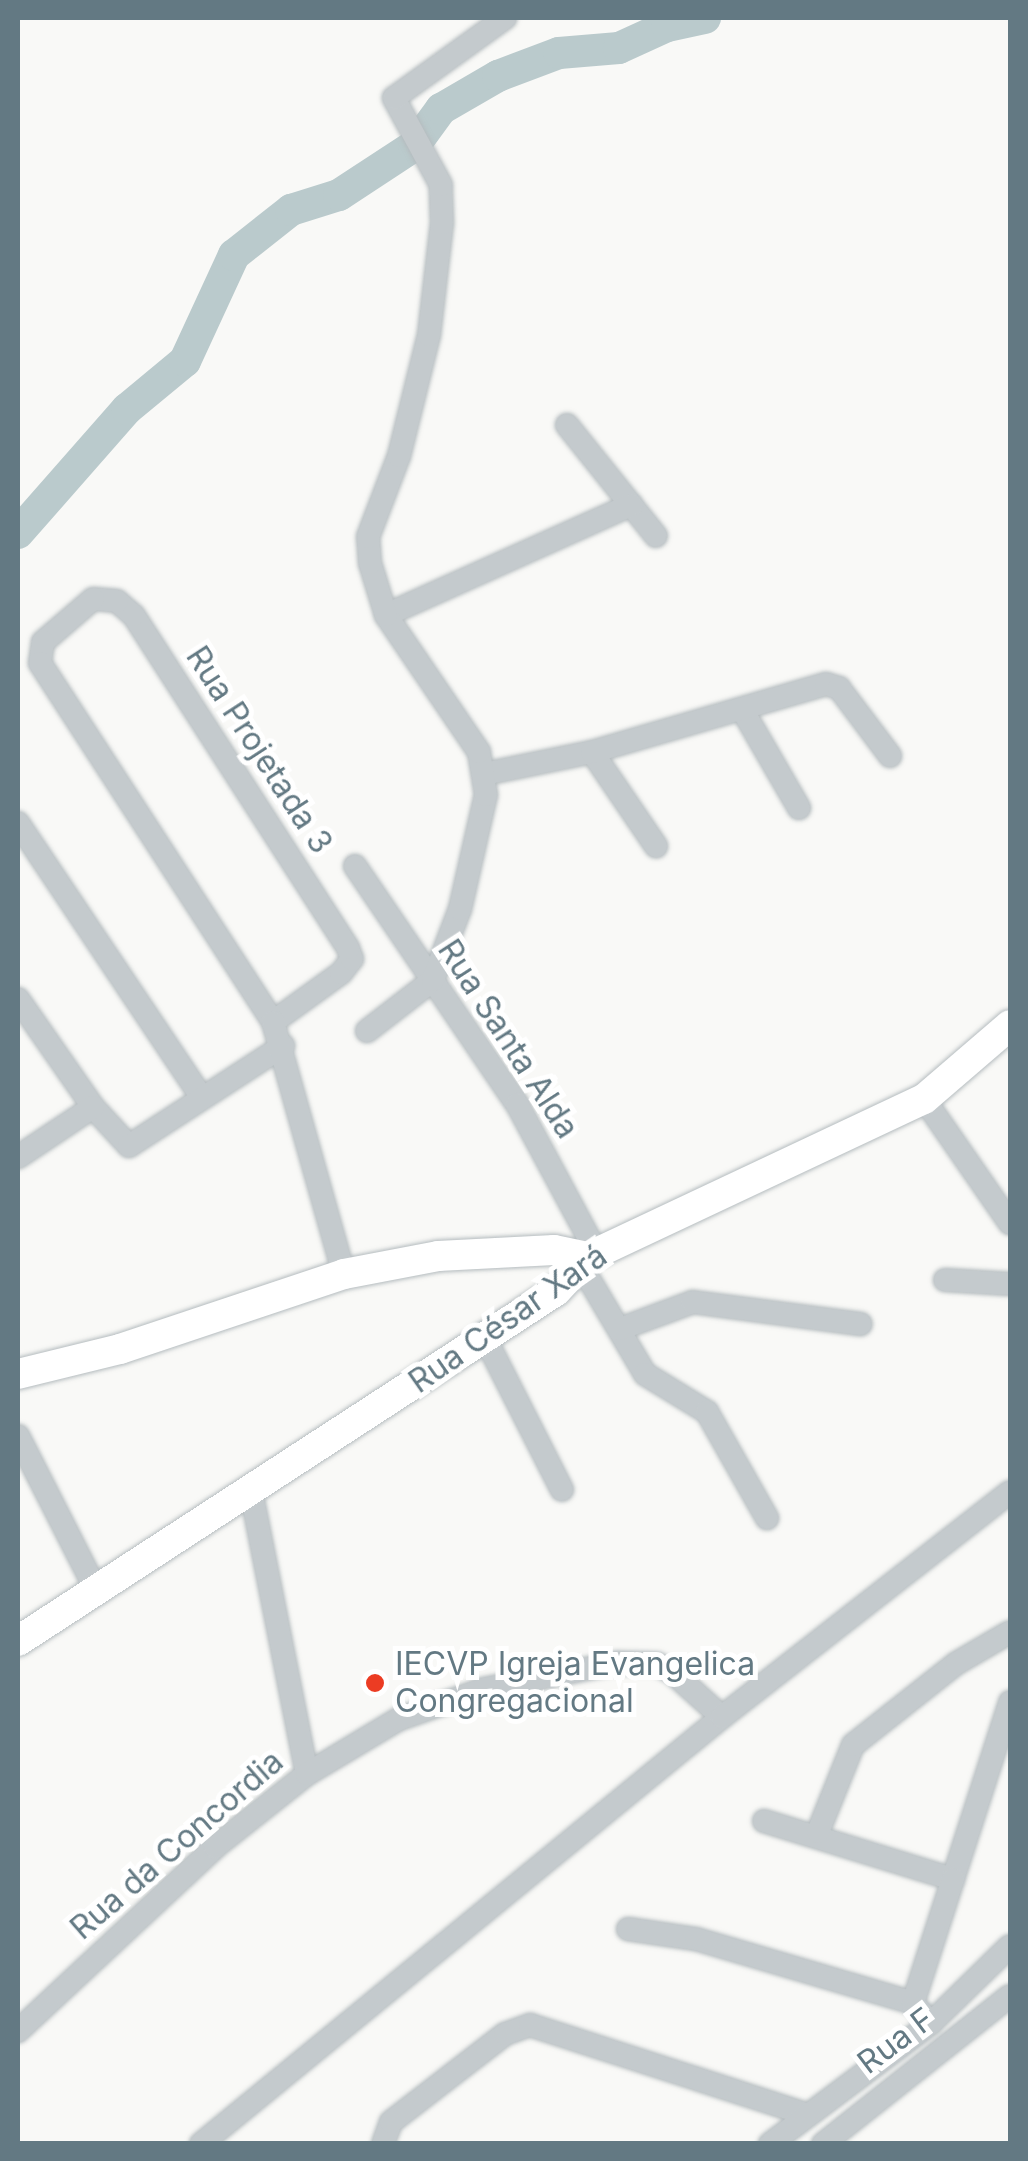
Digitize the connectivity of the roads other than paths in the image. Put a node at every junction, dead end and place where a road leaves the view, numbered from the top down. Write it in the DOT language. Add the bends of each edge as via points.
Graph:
graph roads {
  1 [pos="505,18"];
  2 [pos="566,426"];
  3 [pos="630,505"];
  4 [pos="656,536"];
  5 [pos="386,615"];
  6 [pos="743,711"];
  7 [pos="592,752"];
  8 [pos="890,756"];
  9 [pos="484,774"];
  10 [pos="799,808"];
  11 [pos="18,823"];
  12 [pos="656,846"];
  13 [pos="355,866"];
  14 [pos="433,980"];
  15 [pos="18,999"];
  16 [pos="273,1022"];
  17 [pos="1010,1025"];
  18 [pos="366,1031"];
  19 [pos="27,1033"];
  20 [pos="283,1046"];
  21 [pos="201,1096"];
  22 [pos="924,1099"];
  23 [pos="93,1108"];
  24 [pos="18,1158"];
  25 [pos="1010,1223"];
  26 [pos="539,1250"];
  27 [pos="589,1260"];
  28 [pos="344,1274"];
  29 [pos="945,1280"];
  30 [pos="1010,1284"];
  31 [pos="556,1291"];
  32 [pos="861,1324"];
  33 [pos="620,1328"];
  34 [pos="485,1338"];
  35 [pos="18,1374"];
  36 [pos="18,1436"];
  37 [pos="562,1490"];
  38 [pos="251,1492"];
  39 [pos="1010,1492"];
  40 [pos="767,1518"];
  41 [pos="96,1590"];
  42 [pos="1010,1632"];
  43 [pos="18,1640"];
  44 [pos="1010,1702"];
  45 [pos="722,1717"];
  46 [pos="307,1774"];
  47 [pos="764,1821"];
  48 [pos="818,1832"];
  49 [pos="953,1879"];
  50 [pos="628,1930"];
  51 [pos="1010,1946"];
  52 [pos="1010,1996"];
  53 [pos="913,2003"];
  54 [pos="930,2023"];
  55 [pos="18,2031"];
  56 [pos="806,2114"];
  57 [pos="823,2143"];
  58 [pos="201,2144"];
  59 [pos="383,2144"];
  60 [pos="770,2144"];
  1 -- 5 [label="street" via="402,91 394,108 425,149 442,196 439,266 400,456 368,537"];
  2 -- 3 [label="street"];
  3 -- 4 [label="street"];
  3 -- 5 [label="street"];
  5 -- 9 [label="street" via="466,729"];
  6 -- 7 [label="street"];
  6 -- 8 [label="street" via="834,685"];
  6 -- 10 [label="street"];
  7 -- 9 [label="street"];
  7 -- 12 [label="street"];
  9 -- 14 [label="street" via="474,855"];
  11 -- 21 [label="street"];
  13 -- 14 [label="street, Rua Santa Alda"];
  14 -- 18 [label="street"];
  14 -- 27 [label="street, Rua Santa Alda" via="517,1104"];
  15 -- 19 [label="street"];
  16 -- 16 [label="street, Rua Projetada 3" via="46,674 43,642 94,600 117,600 133,615 348,948 352,959 341,972"];
  16 -- 20 [label="street"];
  17 -- 22 [label="main road, Rua César Xará"];
  19 -- 23 [label="street"];
  20 -- 21 [label="street"];
  20 -- 28 [label="street"];
  21 -- 23 [label="street" via="130,1146"];
  22 -- 25 [label="street"];
  22 -- 27 [label="main road, Rua César Xará"];
  23 -- 24 [label="street"];
  26 -- 27 [label="main road"];
  26 -- 28 [label="main road" via="438,1256"];
  26 -- 31 [label="main road" via="552,1268"];
  27 -- 31 [label="main road, Rua César Xará"];
  27 -- 33 [label="street, Rua Santa Alda"];
  28 -- 35 [label="main road" via="120,1349"];
  29 -- 30 [label="street"];
  31 -- 34 [label="main road, Rua César Xará"];
  32 -- 33 [label="street" via="693,1302"];
  33 -- 40 [label="street, Rua Santa Alda" via="645,1374 706,1412"];
  34 -- 37 [label="street"];
  34 -- 38 [label="main road, Rua César Xará"];
  36 -- 41 [label="street"];
  38 -- 41 [label="main road, Rua César Xará"];
  38 -- 46 [label="street"];
  39 -- 45 [label="street"];
  41 -- 43 [label="main road, Rua César Xará"];
  42 -- 48 [label="street" via="957,1662 853,1745"];
  44 -- 49 [label="street"];
  45 -- 46 [label="street, Rua da Concordia" via="672,1672 656,1664 617,1663 444,1700 362,1738"];
  45 -- 58 [label="street"];
  46 -- 55 [label="street, Rua da Concordia" via="216,1846"];
  47 -- 48 [label="street"];
  48 -- 49 [label="street"];
  49 -- 53 [label="street"];
  50 -- 53 [label="street" via="696,1939"];
  51 -- 54 [label="street"];
  52 -- 57 [label="street, Rua F"];
  53 -- 54 [label="street"];
  54 -- 56 [label="street"];
  56 -- 59 [label="street" via="530,2025 504,2034 391,2122"];
  56 -- 60 [label="street"];
}
